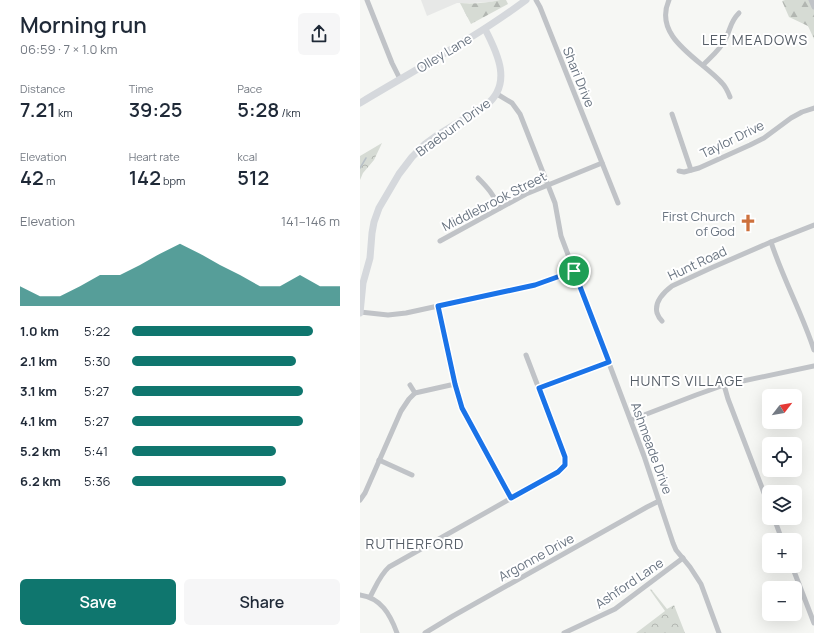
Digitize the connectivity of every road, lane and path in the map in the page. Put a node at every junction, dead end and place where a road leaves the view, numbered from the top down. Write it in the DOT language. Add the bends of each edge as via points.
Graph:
graph roads {
  1 [pos="367,0"];
  2 [pos="526,0"];
  3 [pos="536,0"];
  4 [pos="669,0"];
  5 [pos="811,0"];
  6 [pos="814,7"];
  7 [pos="739,13"];
  8 [pos="485,29"];
  9 [pos="703,65"];
  10 [pos="400,79"];
  11 [pos="497,94"];
  12 [pos="730,97"];
  13 [pos="360,103"];
  14 [pos="814,108"];
  15 [pos="672,114"];
  16 [pos="602,163"];
  17 [pos="691,170"];
  18 [pos="679,171"];
  19 [pos="478,178"];
  20 [pos="548,184"];
  21 [pos="618,203"];
  22 [pos="500,208"];
  23 [pos="814,225"];
  24 [pos="440,241"];
  25 [pos="771,242"];
  26 [pos="574,271"];
  27 [pos="438,306"];
  28 [pos="360,312"];
  29 [pos="662,321"];
  30 [pos="814,350"];
  31 [pos="526,355"];
  32 [pos="609,362"];
  33 [pos="814,366"];
  34 [pos="455,384"];
  35 [pos="410,385"];
  36 [pos="724,386"];
  37 [pos="539,388"];
  38 [pos="416,393"];
  39 [pos="630,420"];
  40 [pos="379,460"];
  41 [pos="412,475"];
  42 [pos="762,488"];
  43 [pos="511,498"];
  44 [pos="360,500"];
  45 [pos="659,502"];
  46 [pos="683,558"];
  47 [pos="795,573"];
  48 [pos="360,595"];
  49 [pos="370,597"];
  50 [pos="814,624"];
  51 [pos="397,633"];
  52 [pos="425,633"];
  53 [pos="564,633"];
  54 [pos="719,633"];
  1 -- 10 [label="street"];
  2 -- 8 [label="street, Olley Lane"];
  3 -- 16 [label="street, Shari Drive"];
  4 -- 9 [label="street" via="666,23 669,32"];
  5 -- 6 [label="street"];
  7 -- 9 [label="street" via="733,18 724,42"];
  8 -- 10 [label="street, Olley Lane"];
  8 -- 11 [label="street, Braeburn Drive" via="501,67"];
  9 -- 12 [label="street" via="722,83"];
  10 -- 13 [label="street, Olley Lane"];
  11 -- 20 [label="street, Ashmeade Drive" via="512,103 518,111"];
  11 -- 28 [label="street, Braeburn Drive" via="485,106 425,144 399,174 379,208 374,222"];
  14 -- 17 [label="street, Taylor Drive" via="791,118 764,138 719,160"];
  15 -- 17 [label="street"];
  16 -- 20 [label="street, Middlebrook Street"];
  16 -- 21 [label="street, Shari Drive"];
  17 -- 18 [label="street, Taylor Drive"];
  19 -- 22 [label="street" via="488,187"];
  20 -- 22 [label="street, Middlebrook Street"];
  20 -- 26 [label="street, Ashmeade Drive" via="558,226"];
  22 -- 24 [label="street, Middlebrook Street"];
  23 -- 25 [label="street, Hunt Road"];
  25 -- 29 [label="street, Hunt Road" via="666,290 657,305 657,314"];
  25 -- 30 [label="street"];
  26 -- 27 [label="street" via="535,285"];
  26 -- 32 [label="street, Ashmeade Drive"];
  27 -- 28 [label="street" via="388,315"];
  27 -- 34 [label="street"];
  31 -- 37 [label="street"];
  32 -- 37 [label="street"];
  32 -- 39 [label="street, Ashmeade Drive"];
  33 -- 36 [label="street"];
  34 -- 38 [label="street"];
  34 -- 43 [label="street" via="465,415"];
  35 -- 38 [label="street"];
  36 -- 39 [label="street"];
  36 -- 42 [label="street"];
  37 -- 43 [label="street" via="568,466"];
  38 -- 40 [label="street" via="404,405"];
  39 -- 45 [label="street, Ashmeade Drive"];
  40 -- 41 [label="street"];
  40 -- 44 [label="street"];
  43 -- 49 [label="street" via="389,566"];
  45 -- 46 [label="street, Ashmeade Drive" via="673,543"];
  45 -- 52 [label="street, Argonne Drive"];
  46 -- 53 [label="street, Ashford Lane" via="615,609"];
  46 -- 54 [label="street, Ashmeade Drive" via="700,584"];
  47 -- 50 [label="street"];
  48 -- 49 [label="street"];
  49 -- 51 [label="street" via="386,611"];
}
